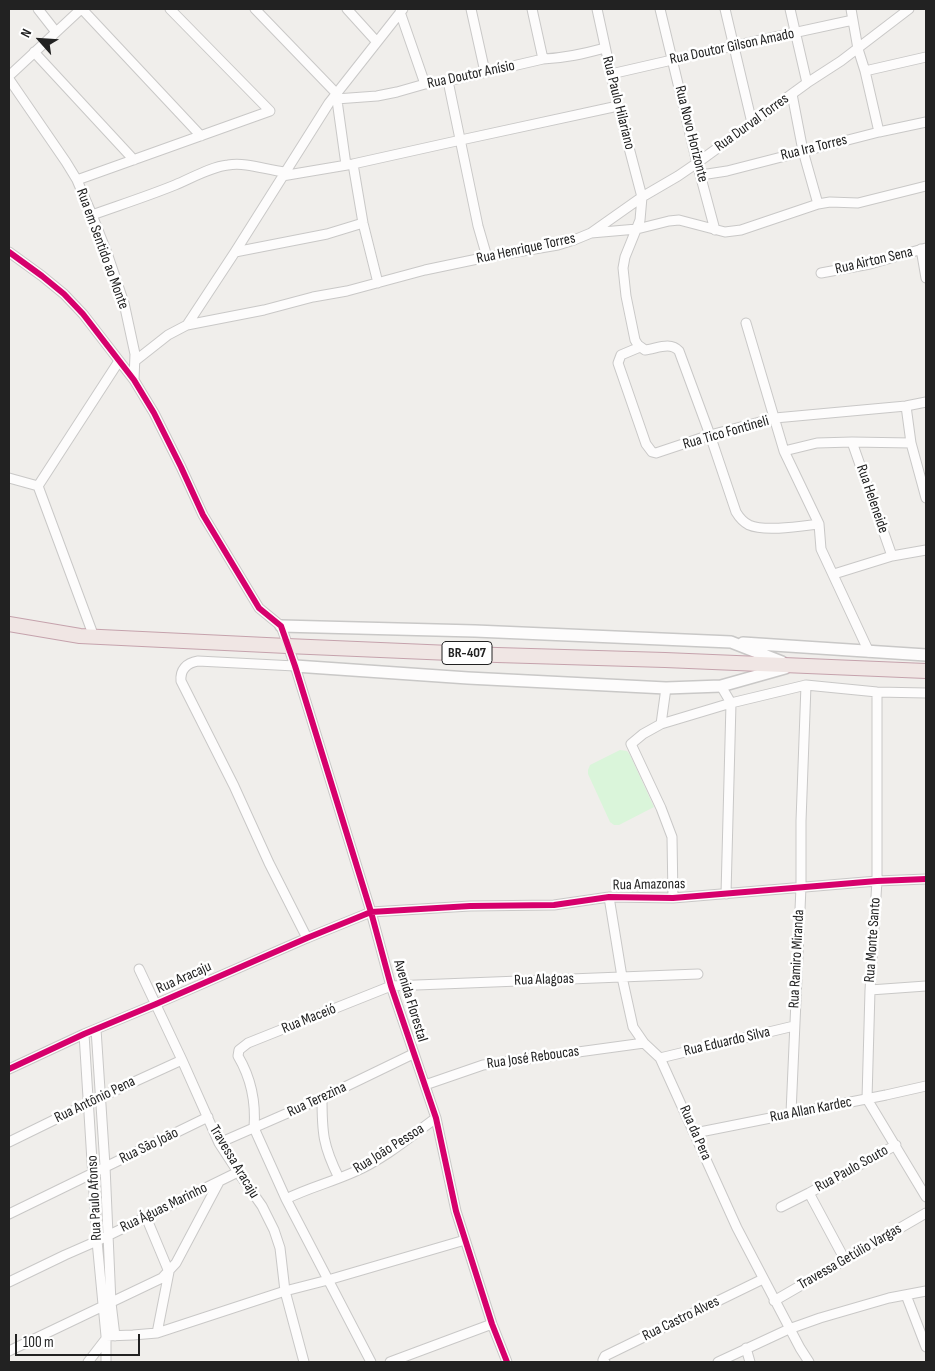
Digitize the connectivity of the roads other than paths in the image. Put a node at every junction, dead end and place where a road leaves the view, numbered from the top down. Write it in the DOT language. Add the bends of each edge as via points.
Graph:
graph roads {
  1 [pos="38,9"];
  2 [pos="81,9"];
  3 [pos="170,9"];
  4 [pos="255,9"];
  5 [pos="347,9"];
  6 [pos="471,9"];
  7 [pos="532,9"];
  8 [pos="596,9"];
  9 [pos="660,9"];
  10 [pos="725,9"];
  11 [pos="790,9"];
  12 [pos="851,9"];
  13 [pos="910,9"];
  14 [pos="401,10"];
  15 [pos="853,20"];
  16 [pos="56,32"];
  17 [pos="796,32"];
  18 [pos="376,41"];
  19 [pos="733,46"];
  20 [pos="605,48"];
  21 [pos="858,49"];
  22 [pos="34,52"];
  23 [pos="926,57"];
  24 [pos="543,59"];
  25 [pos="672,60"];
  26 [pos="865,71"];
  27 [pos="485,72"];
  28 [pos="611,74"];
  29 [pos="9,78"];
  30 [pos="448,81"];
  31 [pos="807,83"];
  32 [pos="425,84"];
  33 [pos="792,94"];
  34 [pos="336,96"];
  35 [pos="618,106"];
  36 [pos="926,122"];
  37 [pos="752,123"];
  38 [pos="880,132"];
  39 [pos="201,136"];
  40 [pos="461,140"];
  41 [pos="803,151"];
  42 [pos="134,160"];
  43 [pos="697,163"];
  44 [pos="350,165"];
  45 [pos="284,174"];
  46 [pos="701,175"];
  47 [pos="77,180"];
  48 [pos="926,186"];
  49 [pos="642,197"];
  50 [pos="818,204"];
  51 [pos="92,215"];
  52 [pos="363,224"];
  53 [pos="637,229"];
  54 [pos="715,230"];
  55 [pos="591,233"];
  56 [pos="924,249"];
  57 [pos="9,252"];
  58 [pos="235,252"];
  59 [pos="487,257"];
  60 [pos="822,273"];
  61 [pos="926,278"];
  62 [pos="378,283"];
  63 [pos="746,322"];
  64 [pos="187,325"];
  65 [pos="640,347"];
  66 [pos="118,361"];
  67 [pos="135,361"];
  68 [pos="134,380"];
  69 [pos="926,402"];
  70 [pos="906,406"];
  71 [pos="774,418"];
  72 [pos="710,435"];
  73 [pos="852,442"];
  74 [pos="911,443"];
  75 [pos="784,451"];
  76 [pos="9,478"];
  77 [pos="38,486"];
  78 [pos="925,492"];
  79 [pos="819,524"];
  80 [pos="926,550"];
  81 [pos="892,556"];
  82 [pos="834,574"];
  83 [pos="9,624"];
  84 [pos="280,626"];
  85 [pos="94,637"];
  86 [pos="731,642"];
  87 [pos="287,646"];
  88 [pos="869,652"];
  89 [pos="926,655"];
  90 [pos="295,666"];
  91 [pos="791,666"];
  92 [pos="926,671"];
  93 [pos="806,685"];
  94 [pos="721,686"];
  95 [pos="666,688"];
  96 [pos="877,692"];
  97 [pos="926,693"];
  98 [pos="730,702"];
  99 [pos="661,724"];
  100 [pos="926,879"];
  101 [pos="877,881"];
  102 [pos="800,887"];
  103 [pos="726,894"];
  104 [pos="609,897"];
  105 [pos="674,898"];
  106 [pos="371,912"];
  107 [pos="307,938"];
  108 [pos="139,969"];
  109 [pos="698,974"];
  110 [pos="622,977"];
  111 [pos="391,986"];
  112 [pos="926,986"];
  113 [pos="870,990"];
  114 [pos="156,1004"];
  115 [pos="794,1026"];
  116 [pos="96,1028"];
  117 [pos="84,1034"];
  118 [pos="644,1043"];
  119 [pos="413,1054"];
  120 [pos="660,1058"];
  121 [pos="182,1060"];
  122 [pos="9,1069"];
  123 [pos="425,1085"];
  124 [pos="926,1086"];
  125 [pos="101,1097"];
  126 [pos="322,1098"];
  127 [pos="867,1099"];
  128 [pos="89,1104"];
  129 [pos="791,1113"];
  130 [pos="208,1117"];
  131 [pos="436,1118"];
  132 [pos="254,1128"];
  133 [pos="695,1133"];
  134 [pos="9,1142"];
  135 [pos="219,1143"];
  136 [pos="896,1145"];
  137 [pos="105,1166"];
  138 [pos="93,1172"];
  139 [pos="238,1172"];
  140 [pos="339,1178"];
  141 [pos="219,1182"];
  142 [pos="809,1194"];
  143 [pos="926,1197"];
  144 [pos="286,1199"];
  145 [pos="781,1207"];
  146 [pos="926,1213"];
  147 [pos="9,1214"];
  148 [pos="146,1217"];
  149 [pos="108,1236"];
  150 [pos="465,1240"];
  151 [pos="97,1241"];
  152 [pos="845,1260"];
  153 [pos="169,1272"];
  154 [pos="762,1279"];
  155 [pos="328,1280"];
  156 [pos="9,1282"];
  157 [pos="285,1291"];
  158 [pos="926,1291"];
  159 [pos="906,1295"];
  160 [pos="774,1300"];
  161 [pos="107,1305"];
  162 [pos="492,1324"];
  163 [pos="789,1329"];
  164 [pos="156,1333"];
  165 [pos="109,1337"];
  166 [pos="926,1347"];
  167 [pos="746,1348"];
  168 [pos="9,1351"];
  169 [pos="88,1362"];
  170 [pos="106,1362"];
  171 [pos="304,1362"];
  172 [pos="371,1362"];
  173 [pos="390,1362"];
  174 [pos="506,1362"];
  175 [pos="604,1362"];
  176 [pos="718,1362"];
  177 [pos="750,1362"];
  178 [pos="809,1362"];
  1 -- 16 [label="street"];
  2 -- 16 [label="street"];
  2 -- 39 [label="street"];
  3 -- 39 [label="street" via="270,111"];
  4 -- 34 [label="street"];
  5 -- 18 [label="street"];
  6 -- 27 [label="street"];
  7 -- 24 [label="street"];
  8 -- 20 [label="street, Rua Paulo Hilariano"];
  9 -- 25 [label="street, Rua Novo Horizonte"];
  10 -- 19 [label="street"];
  11 -- 17 [label="street"];
  12 -- 15 [label="street"];
  13 -- 21 [label="street, Rua Durval Torres"];
  14 -- 18 [label="street"];
  14 -- 32 [label="street"];
  15 -- 17 [label="street, Rua Doutor Gilson Amado"];
  15 -- 21 [label="street"];
  16 -- 22 [label="street"];
  17 -- 19 [label="street, Rua Doutor Gilson Amado"];
  17 -- 31 [label="street"];
  18 -- 34 [label="street"];
  19 -- 25 [label="street, Rua Doutor Gilson Amado"];
  19 -- 37 [label="street"];
  20 -- 24 [label="street, Rua Doutor Anísio" via="568,58"];
  20 -- 28 [label="street, Rua Paulo Hilariano"];
  21 -- 26 [label="street"];
  21 -- 31 [label="street, Rua Durval Torres"];
  22 -- 29 [label="street"];
  22 -- 42 [label="street"];
  23 -- 26 [label="street"];
  24 -- 27 [label="street, Rua Doutor Anísio"];
  25 -- 28 [label="street, Rua Doutor Gilson Amado"];
  25 -- 43 [label="street, Rua Novo Horizonte"];
  26 -- 38 [label="street"];
  27 -- 30 [label="street, Rua Doutor Anísio"];
  28 -- 35 [label="street, Rua Paulo Hilariano"];
  29 -- 47 [label="street, Rua em Sentido ao Monte"];
  30 -- 32 [label="street, Rua Doutor Anísio"];
  30 -- 40 [label="street"];
  31 -- 33 [label="street, Rua Durval Torres"];
  32 -- 34 [label="street, Rua Doutor Anísio" via="377,96"];
  33 -- 37 [label="street, Rua Durval Torres"];
  33 -- 41 [label="street"];
  34 -- 44 [label="street"];
  34 -- 45 [label="street"];
  35 -- 40 [label="street"];
  35 -- 49 [label="street, Rua Paulo Hilariano"];
  36 -- 38 [label="street, Rua Ira Torres"];
  37 -- 43 [label="street, Rua Durval Torres"];
  38 -- 41 [label="street, Rua Ira Torres"];
  39 -- 42 [label="street"];
  40 -- 44 [label="street"];
  40 -- 59 [label="street"];
  41 -- 46 [label="street, Rua Ira Torres"];
  41 -- 50 [label="street"];
  42 -- 47 [label="street"];
  43 -- 46 [label="street, Rua Novo Horizonte"];
  43 -- 49 [label="street, Rua Durval Torres"];
  44 -- 45 [label="street"];
  44 -- 52 [label="street"];
  45 -- 51 [label="street" via="247,165 228,165"];
  45 -- 58 [label="street"];
  46 -- 54 [label="street, Rua Novo Horizonte"];
  47 -- 51 [label="street, Rua em Sentido ao Monte"];
  48 -- 50 [label="street, Rua Henrique Torres" via="852,204"];
  49 -- 53 [label="street"];
  49 -- 55 [label="street, Rua Durval Torres"];
  50 -- 54 [label="street, Rua Henrique Torres" via="741,230"];
  51 -- 67 [label="street, Rua em Sentido ao Monte" via="124,303"];
  52 -- 58 [label="street"];
  52 -- 62 [label="street"];
  53 -- 54 [label="street, Rua Henrique Torres" via="679,220"];
  53 -- 55 [label="street, Rua Henrique Torres"];
  53 -- 65 [label="street" via="622,268 635,340"];
  55 -- 59 [label="street, Rua Henrique Torres" via="558,244"];
  56 -- 60 [label="street, Rua Airton Sena"];
  56 -- 61 [label="street"];
  57 -- 66 [label="street" via="64,294"];
  58 -- 64 [label="street"];
  59 -- 62 [label="street, Rua Henrique Torres"];
  62 -- 64 [label="street, Rua Henrique Torres"];
  63 -- 71 [label="street"];
  64 -- 67 [label="street, Rua Henrique Torres" via="168,335"];
  65 -- 72 [label="street" via="646,350 662,346 676,348"];
  65 -- 72 [label="street, Rua Tico Fontineli" via="624,352 618,363 648,449 656,453"];
  66 -- 68 [label="street"];
  66 -- 77 [label="street"];
  67 -- 68 [label="street, Rua em Sentido ao Monte"];
  68 -- 84 [label="street" via="182,467 203,515 259,608"];
  69 -- 70 [label="street, Rua Tico Fontineli"];
  70 -- 71 [label="street, Rua Tico Fontineli"];
  70 -- 74 [label="street"];
  71 -- 72 [label="street, Rua Tico Fontineli"];
  71 -- 75 [label="street"];
  72 -- 79 [label="street" via="736,512 743,521 756,527 771,528"];
  73 -- 74 [label="street"];
  73 -- 75 [label="street" via="817,444"];
  73 -- 81 [label="street, Rua Heleneide"];
  74 -- 78 [label="street"];
  75 -- 79 [label="street"];
  76 -- 77 [label="street"];
  77 -- 85 [label="street"];
  79 -- 82 [label="street" via="821,549"];
  80 -- 81 [label="street"];
  81 -- 82 [label="street"];
  82 -- 88 [label="street"];
  83 -- 85 [label="highway, BR-407"];
  84 -- 86 [label="street"];
  84 -- 87 [label="street, Avenida Florestal"];
  85 -- 87 [label="highway, BR-407"];
  86 -- 88 [label="street"];
  86 -- 91 [label="street"];
  87 -- 90 [label="street, Avenida Florestal"];
  87 -- 91 [label="highway, BR-407"];
  88 -- 89 [label="street"];
  90 -- 95 [label="street"];
  90 -- 106 [label="street, Avenida Florestal"];
  90 -- 107 [label="street" via="198,661 184,668 180,681"];
  91 -- 92 [label="highway, BR-407"];
  91 -- 94 [label="street"];
  93 -- 96 [label="street"];
  93 -- 98 [label="street"];
  93 -- 102 [label="street, Rua Ramiro Miranda"];
  94 -- 95 [label="street"];
  94 -- 98 [label="street"];
  95 -- 99 [label="street"];
  96 -- 97 [label="street"];
  96 -- 101 [label="street, Rua Monte Santo"];
  98 -- 99 [label="street"];
  98 -- 103 [label="street"];
  99 -- 105 [label="street" via="631,744 672,837"];
  100 -- 101 [label="street, Rua Amazonas"];
  101 -- 102 [label="street, Rua Amazonas"];
  101 -- 113 [label="street, Rua Monte Santo"];
  102 -- 103 [label="street, Rua Amazonas"];
  102 -- 115 [label="street, Rua Ramiro Miranda"];
  103 -- 105 [label="street, Rua Amazonas"];
  104 -- 105 [label="street, Rua Amazonas"];
  104 -- 106 [label="street, Rua Amazonas" via="554,905"];
  104 -- 110 [label="street, Rua da Pera"];
  106 -- 107 [label="street, Rua Aracaju"];
  106 -- 111 [label="street, Avenida Florestal"];
  107 -- 114 [label="street, Rua Aracaju"];
  108 -- 114 [label="street, Travessa Aracaju"];
  109 -- 110 [label="street, Rua Alagoas"];
  110 -- 111 [label="street, Rua Alagoas"];
  110 -- 118 [label="street, Rua da Pera" via="633,1027"];
  111 -- 119 [label="street, Avenida Florestal"];
  111 -- 132 [label="street, Rua Maceió" via="248,1043 239,1050 238,1056 253,1094"];
  112 -- 113 [label="street"];
  113 -- 127 [label="street, Rua Monte Santo"];
  114 -- 116 [label="street, Rua Aracaju"];
  114 -- 121 [label="street, Travessa Aracaju"];
  115 -- 120 [label="street, Rua Eduardo Silva"];
  115 -- 129 [label="street, Rua Ramiro Miranda"];
  116 -- 117 [label="street, Rua Aracaju"];
  116 -- 125 [label="street, Rua Paulo Afonso"];
  117 -- 122 [label="street, Rua Aracaju"];
  117 -- 128 [label="street, Rua Paulo Afonso"];
  118 -- 120 [label="street, Rua da Pera"];
  118 -- 123 [label="street, Rua José Reboucas" via="483,1065"];
  119 -- 123 [label="street, Avenida Florestal"];
  119 -- 126 [label="street, Rua Terezina"];
  120 -- 133 [label="street, Rua da Pera"];
  121 -- 125 [label="street, Rua Antônio Pena"];
  121 -- 130 [label="street, Travessa Aracaju"];
  123 -- 131 [label="street, Avenida Florestal"];
  124 -- 127 [label="street, Rua Allan Kardec"];
  125 -- 128 [label="street, Rua Antônio Pena"];
  125 -- 137 [label="street, Rua Paulo Afonso"];
  126 -- 132 [label="street, Rua Terezina"];
  126 -- 140 [label="street" via="325,1144"];
  127 -- 129 [label="street, Rua Allan Kardec"];
  127 -- 136 [label="street"];
  128 -- 134 [label="street, Rua Antônio Pena"];
  128 -- 138 [label="street, Rua Paulo Afonso"];
  129 -- 133 [label="street, Rua Allan Kardec"];
  130 -- 135 [label="street, Travessa Aracaju"];
  130 -- 137 [label="street, Rua São João"];
  131 -- 140 [label="street, Rua João Pessoa" via="377,1160"];
  131 -- 150 [label="street, Avenida Florestal"];
  132 -- 135 [label="street, Rua Terezina"];
  132 -- 144 [label="street"];
  133 -- 154 [label="street, Rua da Pera"];
  135 -- 139 [label="street, Travessa Aracaju"];
  136 -- 142 [label="street, Rua Paulo Souto"];
  136 -- 143 [label="street"];
  137 -- 138 [label="street, Rua São João"];
  137 -- 149 [label="street, Rua Paulo Afonso"];
  138 -- 147 [label="street, Rua São João"];
  138 -- 151 [label="street, Rua Paulo Afonso"];
  139 -- 141 [label="street, Rua Águas Marinho"];
  139 -- 157 [label="street, Travessa Aracaju" via="274,1230 280,1248"];
  140 -- 144 [label="street, Rua João Pessoa"];
  141 -- 148 [label="street, Rua Águas Marinho"];
  141 -- 153 [label="street"];
  142 -- 145 [label="street, Rua Paulo Souto"];
  142 -- 152 [label="street, Rua Paulo Souto"];
  144 -- 155 [label="street"];
  146 -- 152 [label="street, Travessa Getúlio Vargas"];
  148 -- 149 [label="street, Rua Águas Marinho"];
  148 -- 153 [label="street"];
  149 -- 151 [label="street, Rua Águas Marinho"];
  149 -- 161 [label="street, Rua Paulo Afonso"];
  150 -- 155 [label="street"];
  150 -- 162 [label="street, Avenida Florestal"];
  151 -- 156 [label="street, Rua Águas Marinho"];
  151 -- 161 [label="street, Rua Paulo Afonso"];
  152 -- 160 [label="street, Travessa Getúlio Vargas"];
  153 -- 161 [label="street"];
  153 -- 164 [label="street"];
  154 -- 160 [label="street, Rua da Pera"];
  154 -- 175 [label="street, Rua Castro Alves" via="605,1356"];
  155 -- 157 [label="street"];
  155 -- 172 [label="street"];
  157 -- 164 [label="street"];
  157 -- 171 [label="street, Travessa Aracaju"];
  158 -- 159 [label="street"];
  159 -- 163 [label="street"];
  159 -- 166 [label="street"];
  160 -- 163 [label="street, Rua da Pera"];
  161 -- 165 [label="street, Rua Paulo Afonso"];
  161 -- 168 [label="street"];
  162 -- 173 [label="street"];
  162 -- 174 [label="street, Avenida Florestal"];
  163 -- 167 [label="street"];
  163 -- 178 [label="street, Rua da Pera"];
  164 -- 165 [label="street"];
  165 -- 169 [label="street"];
  165 -- 170 [label="street, Rua Paulo Afonso"];
  167 -- 176 [label="street"];
  167 -- 177 [label="street"];
}
